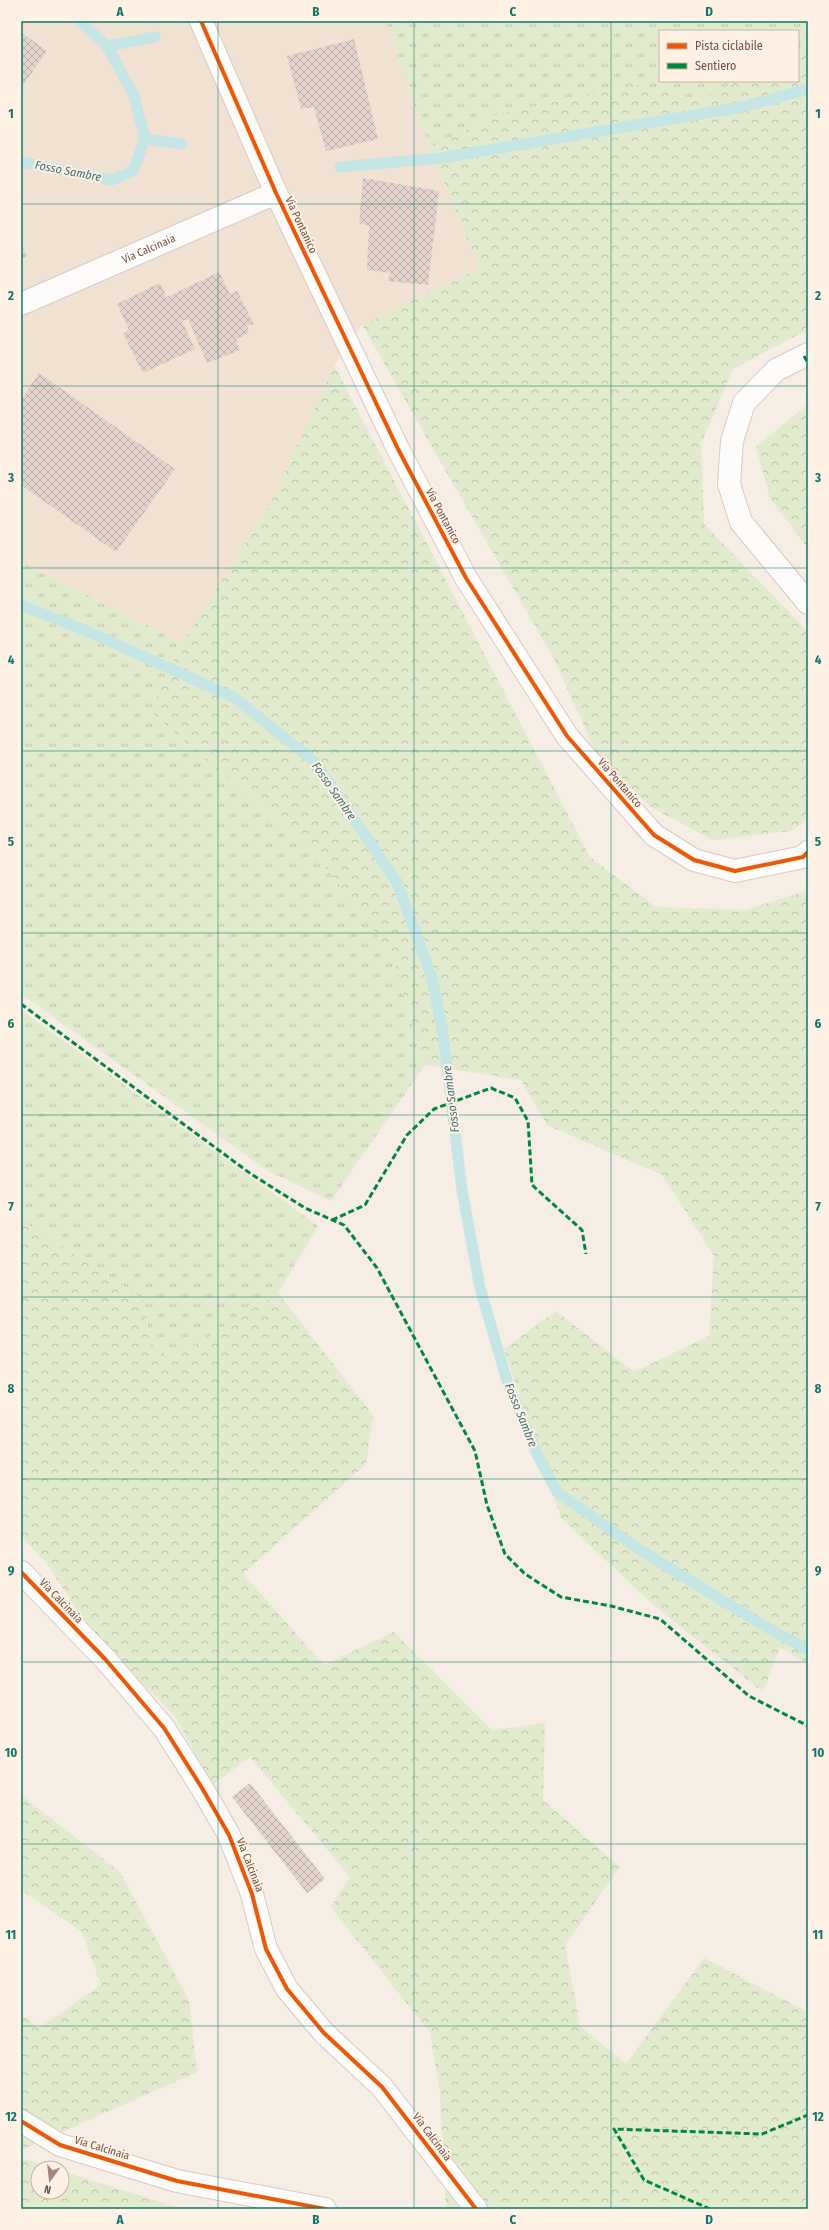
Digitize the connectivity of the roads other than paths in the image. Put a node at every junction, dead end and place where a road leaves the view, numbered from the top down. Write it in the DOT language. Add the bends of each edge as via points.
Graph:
graph roads {
  1 [pos="201,21"];
  2 [pos="276,193"];
  3 [pos="21,304"];
  4 [pos="808,354"];
  5 [pos="808,603"];
  6 [pos="808,852"];
  7 [pos="21,1572"];
  8 [pos="21,2121"];
  9 [pos="324,2209"];
  10 [pos="476,2209"];
  1 -- 2 [label="street, Via Pontanico"];
  2 -- 3 [label="street, Via Calcinaia"];
  2 -- 6 [label="street, Via Pontanico" via="398,449 466,578 567,736 654,835 694,860 736,871 803,857"];
  4 -- 5 [label="street" via="776,370 744,403 732,441 728,484 741,522"];
  7 -- 10 [label="street, Via Calcinaia" via="106,1660 164,1728 229,1835 252,1894 266,1949 287,1989 324,2033 382,2087"];
  8 -- 9 [label="street, Via Calcinaia" via="60,2144 177,2181"];
}
